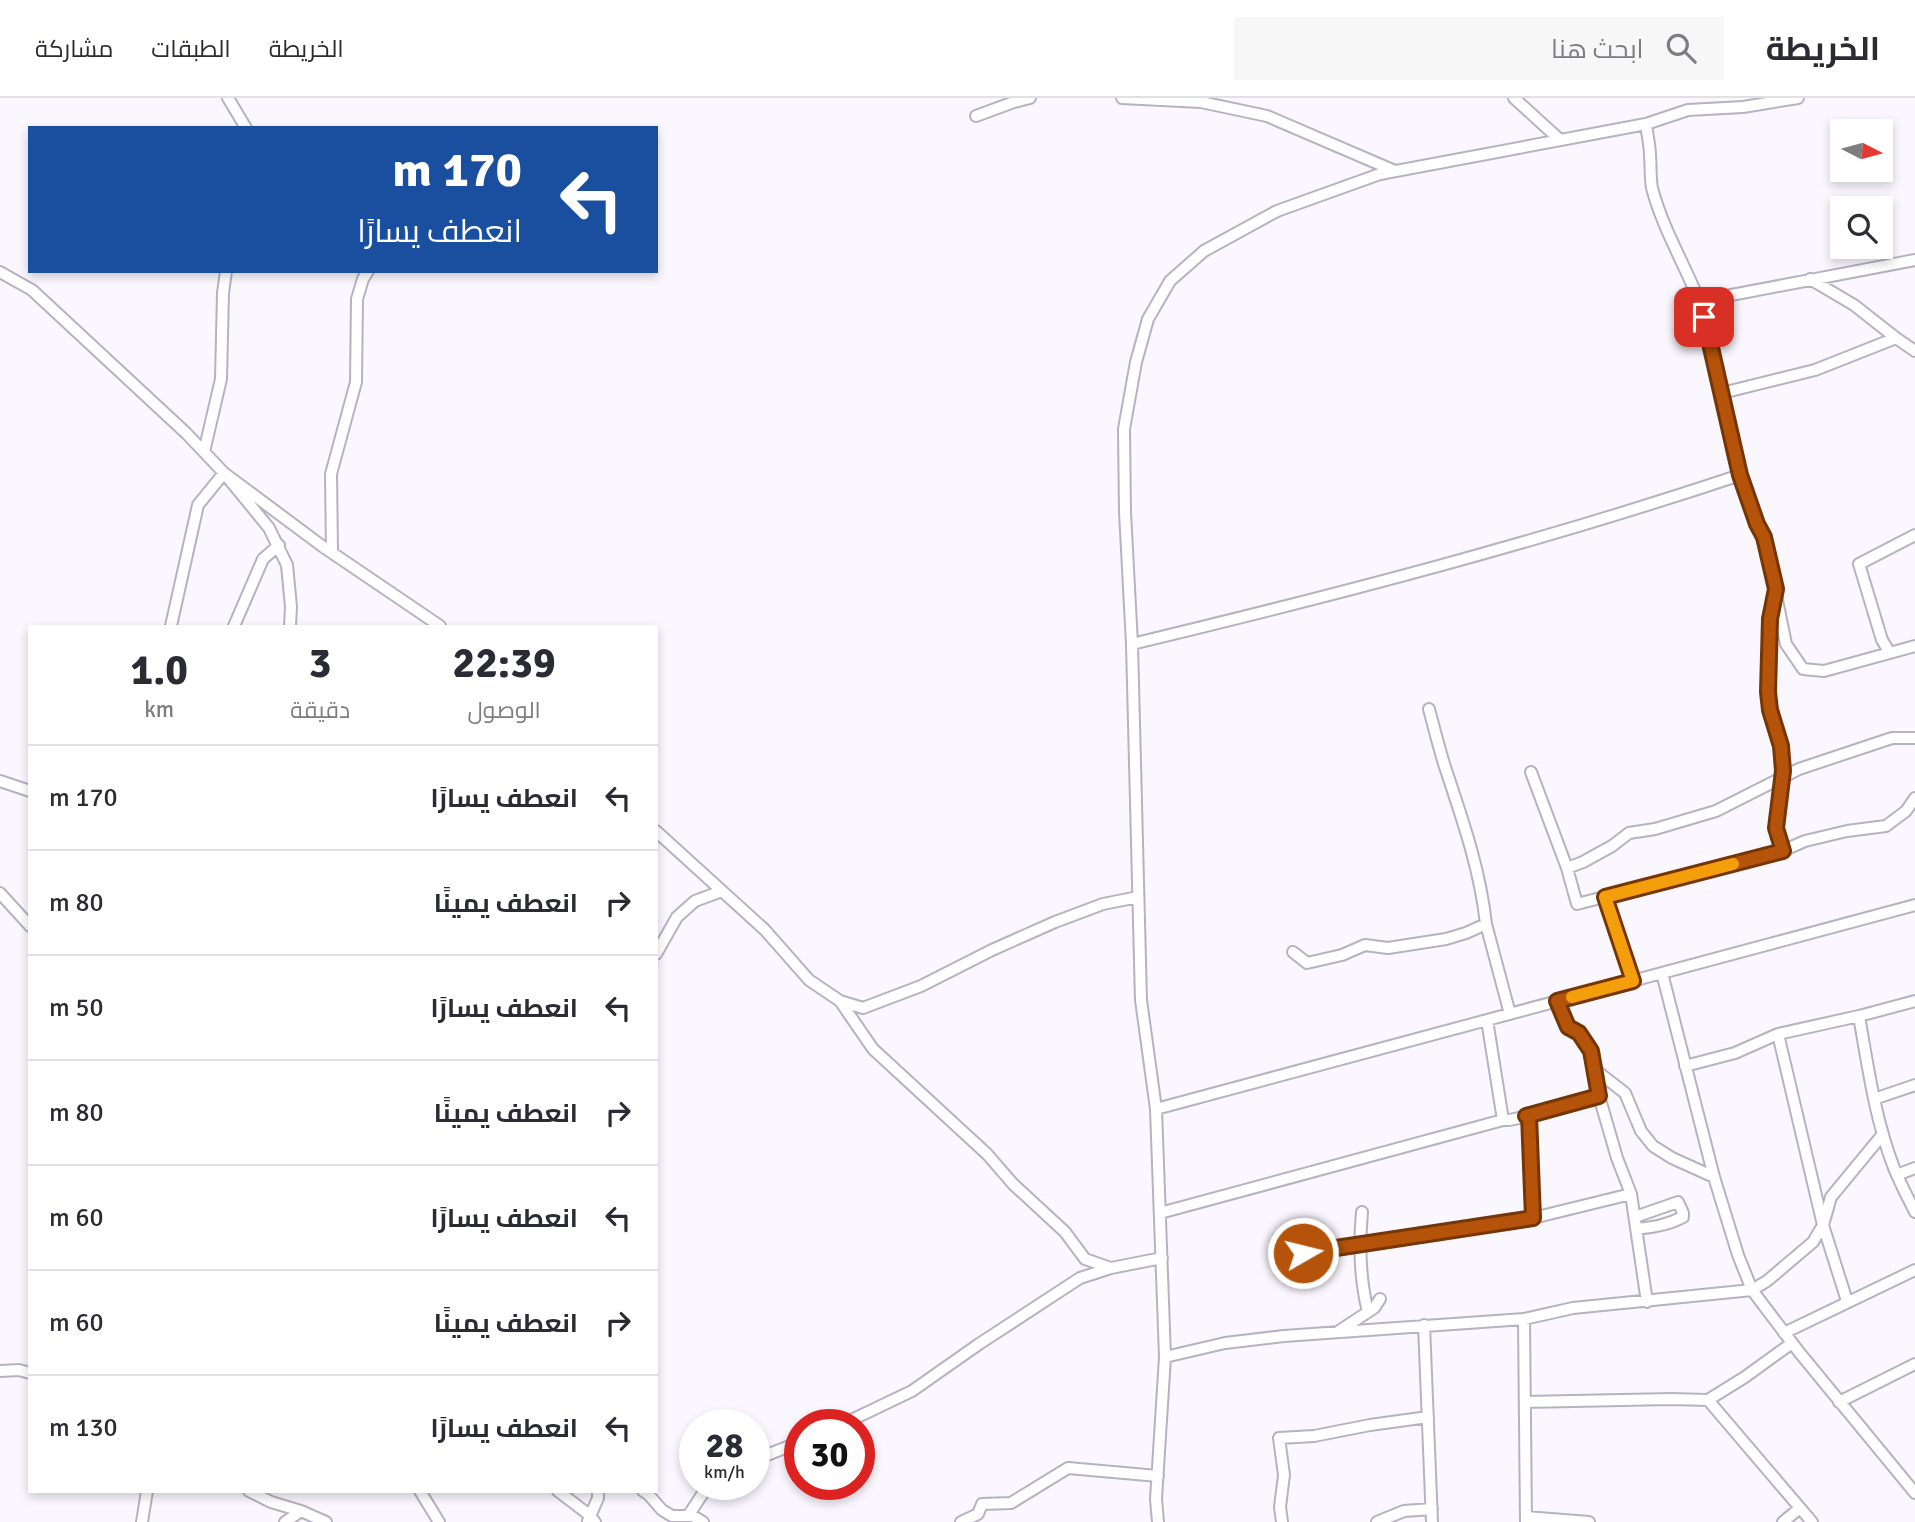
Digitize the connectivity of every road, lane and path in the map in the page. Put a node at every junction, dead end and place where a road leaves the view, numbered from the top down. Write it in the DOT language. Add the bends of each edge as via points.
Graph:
graph roads {
  1 [pos="228,98"];
  2 [pos="1030,98"];
  3 [pos="1122,98"];
  4 [pos="1514,98"];
  5 [pos="1798,98"];
  6 [pos="976,116"];
  7 [pos="1646,124"];
  8 [pos="245,126"];
  9 [pos="1559,139"];
  10 [pos="1395,170"];
  11 [pos="1915,260"];
  12 [pos="0,272"];
  13 [pos="226,273"];
  14 [pos="367,273"];
  15 [pos="1810,279"];
  16 [pos="1700,301"];
  17 [pos="1896,338"];
  18 [pos="1915,351"];
  19 [pos="1722,393"];
  20 [pos="204,452"];
  21 [pos="224,473"];
  22 [pos="1740,475"];
  23 [pos="1915,535"];
  24 [pos="279,545"];
  25 [pos="332,552"];
  26 [pos="1776,589"];
  27 [pos="171,625"];
  28 [pos="234,625"];
  29 [pos="290,625"];
  30 [pos="439,625"];
  31 [pos="1132,644"];
  32 [pos="1915,646"];
  33 [pos="1890,653"];
  34 [pos="1429,709"];
  35 [pos="1915,738"];
  36 [pos="1531,772"];
  37 [pos="1782,778"];
  38 [pos="0,781"];
  39 [pos="28,790"];
  40 [pos="1915,798"];
  41 [pos="658,833"];
  42 [pos="1783,851"];
  43 [pos="1567,868"];
  44 [pos="722,891"];
  45 [pos="0,893"];
  46 [pos="1138,897"];
  47 [pos="1605,897"];
  48 [pos="1915,905"];
  49 [pos="28,924"];
  50 [pos="1486,924"];
  51 [pos="658,950"];
  52 [pos="1293,952"];
  53 [pos="1662,973"];
  54 [pos="1633,981"];
  55 [pos="840,1001"];
  56 [pos="1557,1001"];
  57 [pos="1915,1001"];
  58 [pos="1510,1014"];
  59 [pos="1859,1016"];
  60 [pos="1487,1020"];
  61 [pos="1777,1034"];
  62 [pos="1685,1066"];
  63 [pos="1594,1069"];
  64 [pos="1915,1085"];
  65 [pos="1599,1096"];
  66 [pos="1874,1099"];
  67 [pos="1156,1109"];
  68 [pos="1526,1116"];
  69 [pos="1503,1120"];
  70 [pos="1883,1134"];
  71 [pos="1915,1168"];
  72 [pos="1897,1175"];
  73 [pos="1714,1177"];
  74 [pos="1631,1194"];
  75 [pos="1362,1212"];
  76 [pos="1915,1212"];
  77 [pos="1160,1213"];
  78 [pos="1635,1217"];
  79 [pos="1533,1218"];
  80 [pos="1823,1225"];
  81 [pos="1637,1229"];
  82 [pos="1360,1245"];
  83 [pos="1303,1253"];
  84 [pos="1162,1258"];
  85 [pos="1111,1268"];
  86 [pos="1915,1270"];
  87 [pos="1752,1290"];
  88 [pos="1380,1300"];
  89 [pos="1647,1301"];
  90 [pos="1847,1301"];
  91 [pos="1368,1312"];
  92 [pos="1524,1319"];
  93 [pos="1424,1325"];
  94 [pos="1337,1333"];
  95 [pos="1784,1333"];
  96 [pos="1792,1343"];
  97 [pos="1165,1357"];
  98 [pos="1915,1364"];
  99 [pos="0,1371"];
  100 [pos="28,1372"];
  101 [pos="1708,1400"];
  102 [pos="1525,1402"];
  103 [pos="1839,1402"];
  104 [pos="874,1409"];
  105 [pos="1428,1418"];
  106 [pos="1158,1476"];
  107 [pos="1911,1480"];
  108 [pos="147,1493"];
  109 [pos="253,1493"];
  110 [pos="421,1493"];
  111 [pos="560,1493"];
  112 [pos="598,1493"];
  113 [pos="646,1493"];
  114 [pos="1915,1493"];
  115 [pos="698,1500"];
  116 [pos="1800,1508"];
  117 [pos="1432,1509"];
  118 [pos="301,1511"];
  119 [pos="688,1516"];
  120 [pos="591,1520"];
  121 [pos="1526,1520"];
  122 [pos="142,1522"];
  123 [pos="285,1522"];
  124 [pos="326,1522"];
  125 [pos="439,1522"];
  126 [pos="703,1522"];
  127 [pos="961,1522"];
  128 [pos="1158,1522"];
  129 [pos="1282,1522"];
  130 [pos="1377,1522"];
  131 [pos="1432,1522"];
  132 [pos="1589,1522"];
  133 [pos="1783,1522"];
  134 [pos="1812,1522"];
  1 -- 8 [label="street"];
  2 -- 6 [label="street"];
  3 -- 10 [label="street" via="1201,102 1267,116"];
  4 -- 9 [label="street"];
  5 -- 7 [label="street" via="1688,110"];
  7 -- 9 [label="street"];
  7 -- 16 [label="street" via="1651,186"];
  9 -- 10 [label="street"];
  10 -- 31 [label="street" via="1278,211 1204,251 1170,281 1148,319 1124,429"];
  11 -- 15 [label="street"];
  12 -- 20 [label="street" via="32,290"];
  13 -- 20 [label="street" via="221,379"];
  14 -- 25 [label="street" via="357,299 356,382 331,474"];
  15 -- 16 [label="street"];
  15 -- 17 [label="street"];
  16 -- 19 [label="street"];
  17 -- 18 [label="street"];
  17 -- 19 [label="street" via="1815,370"];
  19 -- 22 [label="street"];
  20 -- 21 [label="street"];
  21 -- 24 [label="street"];
  21 -- 25 [label="street"];
  21 -- 27 [label="street" via="198,505"];
  22 -- 26 [label="street" via="1764,537"];
  22 -- 31 [label="street" via="1460,561"];
  23 -- 33 [label="street" via="1858,564"];
  24 -- 28 [label="street" via="263,559"];
  24 -- 29 [label="street" via="287,565"];
  25 -- 30 [label="street"];
  26 -- 33 [label="street" via="1786,644 1804,669 1824,671"];
  26 -- 37 [label="street" via="1770,619 1768,692 1781,746"];
  31 -- 46 [label="street"];
  32 -- 33 [label="street"];
  34 -- 50 [label="street" via="1461,812"];
  35 -- 37 [label="street" via="1892,737"];
  36 -- 43 [label="street"];
  37 -- 42 [label="street" via="1776,828"];
  37 -- 43 [label="street" via="1716,811 1629,832 1612,846"];
  38 -- 39 [label="street"];
  40 -- 42 [label="street" via="1886,826 1805,841"];
  41 -- 44 [label="street"];
  42 -- 47 [label="street"];
  43 -- 47 [label="street" via="1577,904"];
  44 -- 51 [label="street" via="695,901 677,917"];
  44 -- 55 [label="street" via="765,930 808,980"];
  45 -- 49 [label="street"];
  46 -- 55 [label="street" via="1055,922 921,986 863,1008"];
  46 -- 67 [label="street" via="1141,1000"];
  47 -- 54 [label="street"];
  48 -- 53 [label="street"];
  50 -- 52 [label="street" via="1446,939 1388,948 1364,946 1307,963"];
  50 -- 58 [label="street"];
  53 -- 54 [label="street"];
  53 -- 62 [label="street"];
  54 -- 56 [label="street"];
  55 -- 85 [label="street" via="873,1049 987,1154 1065,1232 1085,1259"];
  56 -- 58 [label="street"];
  56 -- 63 [label="street" via="1568,1027 1579,1033 1591,1051"];
  57 -- 59 [label="street"];
  58 -- 60 [label="street"];
  59 -- 61 [label="street"];
  59 -- 66 [label="street"];
  60 -- 67 [label="street"];
  60 -- 69 [label="street"];
  61 -- 62 [label="street" via="1735,1053"];
  61 -- 80 [label="street"];
  62 -- 73 [label="street"];
  63 -- 65 [label="street"];
  63 -- 73 [label="street" via="1625,1093 1641,1131 1653,1146"];
  64 -- 66 [label="street"];
  65 -- 68 [label="street"];
  65 -- 74 [label="street"];
  66 -- 70 [label="street"];
  67 -- 77 [label="street"];
  68 -- 69 [label="street"];
  68 -- 79 [label="street"];
  69 -- 77 [label="street"];
  70 -- 72 [label="street"];
  70 -- 80 [label="street" via="1831,1197"];
  71 -- 72 [label="street"];
  72 -- 76 [label="street"];
  73 -- 87 [label="street"];
  74 -- 78 [label="street"];
  74 -- 79 [label="street"];
  75 -- 82 [label="street"];
  77 -- 84 [label="street"];
  78 -- 81 [label="street"];
  78 -- 81 [label="street" via="1678,1202 1683,1213 1658,1227"];
  79 -- 82 [label="street"];
  80 -- 87 [label="street" via="1812,1242"];
  80 -- 90 [label="street"];
  81 -- 89 [label="street"];
  82 -- 83 [label="street"];
  82 -- 91 [label="street"];
  84 -- 85 [label="street"];
  84 -- 97 [label="street"];
  85 -- 104 [label="street" via="1080,1278 912,1391"];
  86 -- 90 [label="street"];
  87 -- 89 [label="street"];
  87 -- 95 [label="street"];
  88 -- 91 [label="street"];
  89 -- 92 [label="street" via="1573,1308"];
  90 -- 95 [label="street"];
  91 -- 94 [label="street"];
  92 -- 93 [label="street"];
  92 -- 102 [label="street"];
  93 -- 94 [label="street"];
  93 -- 105 [label="street"];
  94 -- 97 [label="street" via="1225,1343"];
  95 -- 96 [label="street"];
  96 -- 101 [label="street"];
  96 -- 103 [label="street"];
  97 -- 106 [label="street"];
  98 -- 103 [label="street"];
  99 -- 100 [label="street"];
  101 -- 102 [label="street"];
  101 -- 116 [label="street"];
  102 -- 121 [label="street"];
  103 -- 107 [label="street"];
  105 -- 117 [label="street"];
  105 -- 129 [label="street" via="1279,1438 1284,1475"];
  106 -- 127 [label="street" via="1068,1468 1011,1503 982,1504 978,1514"];
  106 -- 128 [label="street"];
  107 -- 114 [label="street"];
  108 -- 122 [label="street"];
  109 -- 118 [label="street"];
  110 -- 125 [label="street"];
  111 -- 120 [label="street"];
  112 -- 120 [label="street"];
  113 -- 119 [label="street" via="662,1510"];
  115 -- 119 [label="street"];
  116 -- 133 [label="street"];
  116 -- 134 [label="street"];
  117 -- 130 [label="street" via="1404,1511"];
  117 -- 131 [label="street"];
  118 -- 123 [label="street"];
  118 -- 124 [label="street"];
  119 -- 126 [label="street"];
  121 -- 132 [label="street"];
}
